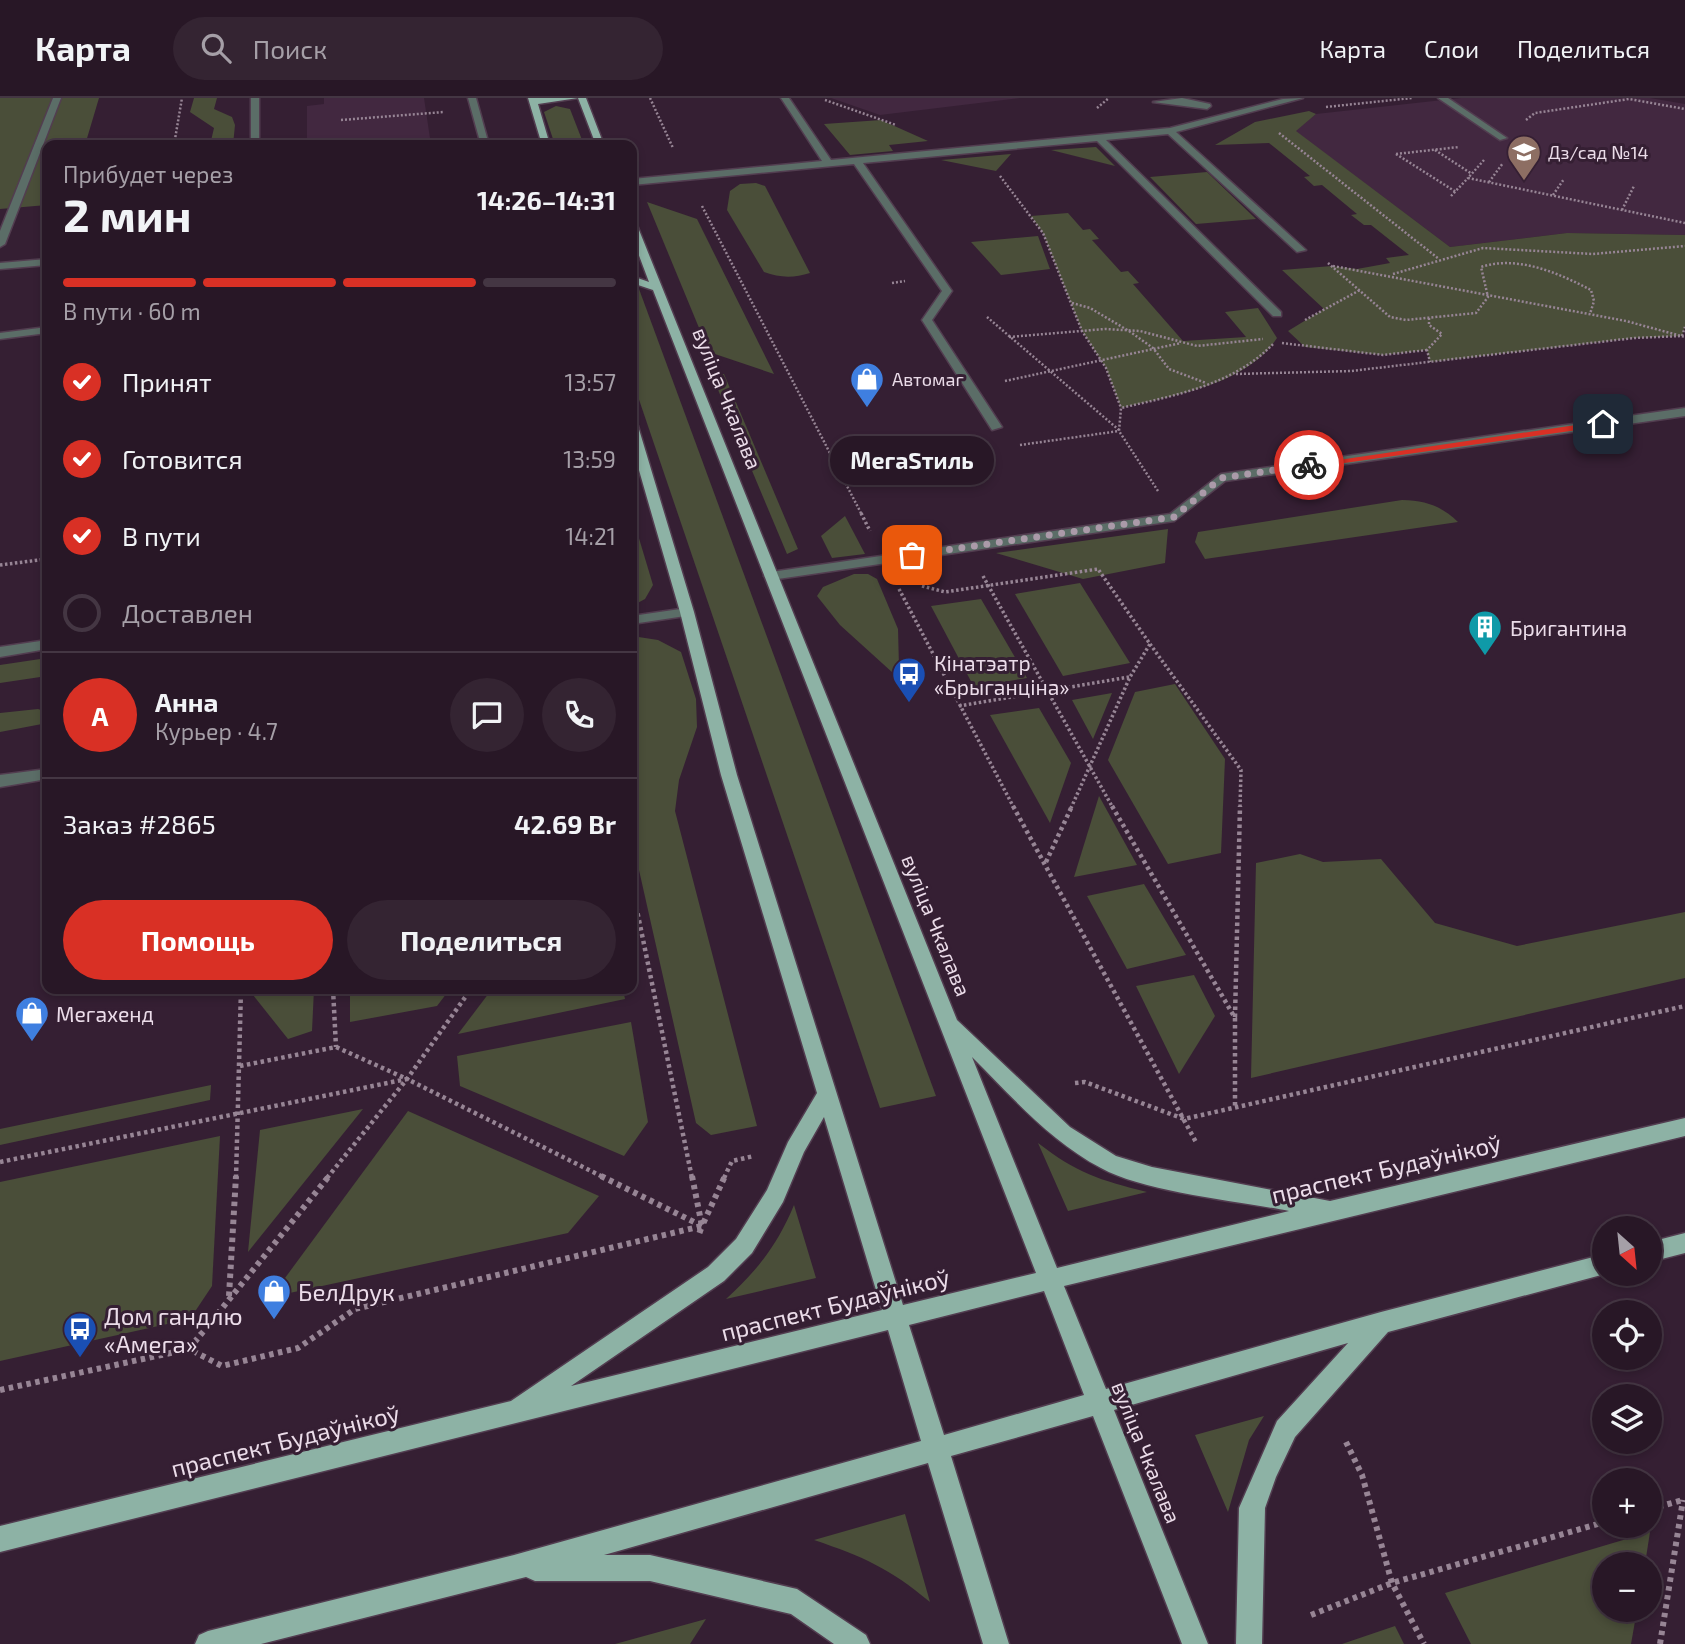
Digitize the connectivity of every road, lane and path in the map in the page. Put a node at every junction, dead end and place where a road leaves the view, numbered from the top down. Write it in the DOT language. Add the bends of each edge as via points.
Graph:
graph roads {
  1 [pos="57,98"];
  2 [pos="183,98"];
  3 [pos="255,98"];
  4 [pos="472,98"];
  5 [pos="574,98"];
  6 [pos="582,98"];
  7 [pos="650,98"];
  8 [pos="785,98"];
  9 [pos="817,98"];
  10 [pos="1217,98"];
  11 [pos="1299,98"];
  12 [pos="1442,98"];
  13 [pos="533,100"];
  14 [pos="841,101"];
  15 [pos="1157,102"];
  16 [pos="835,103"];
  17 [pos="1207,106"];
  18 [pos="1685,109"];
  19 [pos="448,111"];
  20 [pos="341,120"];
  21 [pos="1209,123"];
  22 [pos="1170,131"];
  23 [pos="1277,131"];
  24 [pos="1100,139"];
  25 [pos="175,140"];
  26 [pos="255,140"];
  27 [pos="484,140"];
  28 [pos="545,140"];
  29 [pos="598,140"];
  30 [pos="1501,140"];
  31 [pos="960,150"];
  32 [pos="1435,150"];
  33 [pos="856,160"];
  34 [pos="828,163"];
  35 [pos="996,171"];
  36 [pos="1472,174"];
  37 [pos="687,177"];
  38 [pos="1468,178"];
  39 [pos="1563,179"];
  40 [pos="637,182"];
  41 [pos="1634,186"];
  42 [pos="1456,192"];
  43 [pos="1553,195"];
  44 [pos="1451,196"];
  45 [pos="1622,210"];
  46 [pos="13,211"];
  47 [pos="0,212"];
  48 [pos="1685,223"];
  49 [pos="637,238"];
  50 [pos="0,244"];
  51 [pos="1685,246"];
  52 [pos="1301,250"];
  53 [pos="643,253"];
  54 [pos="637,258"];
  55 [pos="1439,259"];
  56 [pos="42,262"];
  57 [pos="0,266"];
  58 [pos="1390,275"];
  59 [pos="637,281"];
  60 [pos="656,288"];
  61 [pos="1360,290"];
  62 [pos="1490,295"];
  63 [pos="1071,303"];
  64 [pos="1277,314"];
  65 [pos="1590,314"];
  66 [pos="987,317"];
  67 [pos="1429,318"];
  68 [pos="1296,326"];
  69 [pos="1685,327"];
  70 [pos="42,331"];
  71 [pos="1082,331"];
  72 [pos="1129,331"];
  73 [pos="0,335"];
  74 [pos="1009,337"];
  75 [pos="1684,337"];
  76 [pos="1274,342"];
  77 [pos="1182,343"];
  78 [pos="1153,348"];
  79 [pos="1427,349"];
  80 [pos="1101,360"];
  81 [pos="1430,362"];
  82 [pos="1052,373"];
  83 [pos="1236,374"];
  84 [pos="1207,384"];
  85 [pos="970,387"];
  86 [pos="1121,408"];
  87 [pos="1685,412"];
  88 [pos="996,427"];
  89 [pos="1119,431"];
  90 [pos="637,443"];
  91 [pos="1174,517"];
  92 [pos="967,547"];
  93 [pos="884,559"];
  94 [pos="42,560"];
  95 [pos="0,565"];
  96 [pos="771,576"];
  97 [pos="894,579"];
  98 [pos="988,586"];
  99 [pos="687,612"];
  100 [pos="637,619"];
  101 [pos="1150,644"];
  102 [pos="42,646"];
  103 [pos="0,652"];
  104 [pos="1130,677"];
  105 [pos="1045,691"];
  106 [pos="959,706"];
  107 [pos="1090,764"];
  108 [pos="42,776"];
  109 [pos="0,781"];
  110 [pos="1046,862"];
  111 [pos="637,910"];
  112 [pos="241,994"];
  113 [pos="333,994"];
  114 [pos="467,994"];
  115 [pos="1685,1006"];
  116 [pos="1235,1018"];
  117 [pos="947,1020"];
  118 [pos="336,1047"];
  119 [pos="240,1066"];
  120 [pos="407,1079"];
  121 [pos="1075,1083"];
  122 [pos="827,1093"];
  123 [pos="1235,1107"];
  124 [pos="240,1113"];
  125 [pos="1184,1119"];
  126 [pos="1685,1127"];
  127 [pos="1197,1144"];
  128 [pos="758,1156"];
  129 [pos="0,1163"];
  130 [pos="1331,1210"];
  131 [pos="702,1226"];
  132 [pos="1685,1243"];
  133 [pos="694,1249"];
  134 [pos="1662,1249"];
  135 [pos="1592,1267"];
  136 [pos="1050,1280"];
  137 [pos="229,1297"];
  138 [pos="896,1318"];
  139 [pos="1381,1323"];
  140 [pos="189,1349"];
  141 [pos="0,1390"];
  142 [pos="1099,1403"];
  143 [pos="509,1414"];
  144 [pos="1346,1443"];
  145 [pos="936,1450"];
  146 [pos="1684,1500"];
  147 [pos="1662,1506"];
  148 [pos="1592,1526"];
  149 [pos="0,1538"];
  150 [pos="514,1568"];
  151 [pos="1392,1583"];
  152 [pos="1311,1615"];
  153 [pos="208,1644"];
  154 [pos="857,1644"];
  155 [pos="996,1644"];
  156 [pos="1195,1644"];
  157 [pos="1249,1644"];
  158 [pos="1424,1644"];
  159 [pos="1660,1644"];
  1 -- 46 [label="lane"];
  2 -- 25 [label="path"];
  3 -- 26 [label="lane"];
  4 -- 27 [label="lane"];
  5 -- 13 [label="main road"];
  6 -- 29 [label="main road"];
  7 -- 37 [label="path"];
  8 -- 34 [label="lane"];
  9 -- 16 [label="path"];
  10 -- 17 [label="lane"];
  11 -- 21 [label="lane" via="1247,108"];
  12 -- 30 [label="lane"];
  13 -- 28 [label="main road"];
  14 -- 16 [label="path"];
  15 -- 17 [label="lane"];
  16 -- 31 [label="path" via="930,141 947,141"];
  17 -- 21 [label="lane"];
  18 -- 30 [label="path" via="1629,99 1535,113"];
  19 -- 20 [label="path"];
  21 -- 22 [label="lane"];
  22 -- 24 [label="lane"];
  22 -- 52 [label="lane"];
  23 -- 55 [label="path"];
  24 -- 31 [label="lane"];
  24 -- 64 [label="lane"];
  30 -- 32 [label="path"];
  30 -- 36 [label="path"];
  31 -- 33 [label="lane"];
  32 -- 36 [label="path"];
  32 -- 42 [label="path" via="1396,154"];
  33 -- 34 [label="lane"];
  33 -- 85 [label="lane" via="947,291 927,320"];
  34 -- 37 [label="lane"];
  35 -- 63 [label="path" via="1043,233"];
  36 -- 38 [label="path"];
  37 -- 40 [label="lane"];
  37 -- 93 [label="path"];
  38 -- 42 [label="path"];
  38 -- 43 [label="path"];
  39 -- 43 [label="path"];
  41 -- 45 [label="path"];
  42 -- 44 [label="path"];
  43 -- 45 [label="path"];
  45 -- 48 [label="path"];
  46 -- 47 [label="lane"];
  46 -- 50 [label="lane"];
  49 -- 53 [label="main road, вуліца Чкалава"];
  51 -- 55 [label="path" via="1593,254 1483,248"];
  53 -- 54 [label="main road"];
  53 -- 60 [label="main road, вуліца Чкалава"];
  55 -- 58 [label="path"];
  56 -- 57 [label="lane"];
  58 -- 61 [label="path" via="1332,266"];
  58 -- 62 [label="path"];
  59 -- 60 [label="main road"];
  60 -- 96 [label="main road, вуліца Чкалава"];
  61 -- 67 [label="path" via="1390,317"];
  61 -- 68 [label="path"];
  62 -- 65 [label="path"];
  62 -- 65 [label="path" via="1481,275 1481,267 1488,263 1539,269 1591,290"];
  62 -- 67 [label="path" via="1486,306 1476,313"];
  63 -- 71 [label="path"];
  63 -- 72 [label="path" via="1090,308"];
  65 -- 75 [label="path"];
  66 -- 74 [label="path"];
  67 -- 79 [label="path" via="1429,325 1441,334"];
  69 -- 75 [label="path"];
  70 -- 73 [label="lane"];
  71 -- 72 [label="path"];
  71 -- 74 [label="path"];
  71 -- 80 [label="path"];
  72 -- 77 [label="path"];
  72 -- 78 [label="path"];
  74 -- 82 [label="path"];
  75 -- 81 [label="path" via="1634,338"];
  76 -- 77 [label="path" via="1277,338 1197,346"];
  76 -- 79 [label="path" via="1383,355"];
  76 -- 83 [label="path" via="1263,359"];
  77 -- 78 [label="path"];
  78 -- 80 [label="path"];
  78 -- 84 [label="path" via="1170,369"];
  79 -- 81 [label="path"];
  80 -- 82 [label="path"];
  80 -- 86 [label="path"];
  81 -- 83 [label="path" via="1351,371"];
  82 -- 85 [label="path"];
  82 -- 89 [label="path"];
  83 -- 84 [label="path"];
  84 -- 86 [label="path"];
  85 -- 88 [label="lane"];
  86 -- 89 [label="path"];
  87 -- 91 [label="lane" via="1221,478"];
  88 -- 89 [label="path" via="1010,446"];
  89 -- 91 [label="path"];
  90 -- 99 [label="main road"];
  91 -- 92 [label="lane"];
  92 -- 93 [label="lane"];
  92 -- 98 [label="path"];
  93 -- 96 [label="lane"];
  93 -- 97 [label="path"];
  94 -- 95 [label="path"];
  96 -- 117 [label="main road, вуліца Чкалава"];
  97 -- 98 [label="path" via="945,592"];
  97 -- 106 [label="path"];
  98 -- 101 [label="path" via="1098,569"];
  98 -- 105 [label="path"];
  99 -- 100 [label="lane"];
  99 -- 122 [label="main road" via="729,775"];
  101 -- 104 [label="path"];
  101 -- 116 [label="path" via="1241,771"];
  102 -- 103 [label="lane"];
  104 -- 105 [label="path"];
  104 -- 107 [label="path"];
  105 -- 106 [label="path"];
  105 -- 107 [label="path"];
  106 -- 110 [label="path"];
  107 -- 110 [label="path"];
  107 -- 116 [label="path"];
  108 -- 109 [label="lane"];
  110 -- 125 [label="path"];
  111 -- 131 [label="path"];
  112 -- 119 [label="path"];
  113 -- 118 [label="path"];
  114 -- 120 [label="path"];
  115 -- 123 [label="path"];
  116 -- 123 [label="path"];
  117 -- 130 [label="main road" via="1063,1133 1110,1163 1152,1176"];
  117 -- 136 [label="main road, вуліца Чкалава"];
  118 -- 119 [label="path"];
  118 -- 120 [label="path"];
  119 -- 124 [label="path"];
  120 -- 124 [label="path"];
  120 -- 131 [label="path"];
  120 -- 137 [label="path"];
  121 -- 125 [label="path" via="1085,1082"];
  122 -- 138 [label="main road"];
  122 -- 143 [label="main road" via="744,1246 716,1274 652,1320"];
  123 -- 125 [label="path"];
  124 -- 129 [label="path"];
  124 -- 137 [label="path"];
  125 -- 127 [label="path"];
  126 -- 130 [label="main road, праспект Будаўнікоў"];
  128 -- 131 [label="path" via="732,1161"];
  130 -- 136 [label="main road, праспект Будаўнікоў"];
  131 -- 133 [label="path"];
  131 -- 140 [label="path" via="355,1309 299,1348 222,1366"];
  132 -- 134 [label="main road"];
  135 -- 139 [label="main road"];
  136 -- 138 [label="main road, праспект Будаўнікоў"];
  136 -- 142 [label="main road, вуліца Чкалава"];
  137 -- 140 [label="path"];
  138 -- 143 [label="main road, праспект Будаўнікоў"];
  138 -- 145 [label="main road"];
  139 -- 142 [label="main road"];
  139 -- 157 [label="main road" via="1286,1429 1266,1472 1252,1507"];
  140 -- 141 [label="path"];
  142 -- 145 [label="main road"];
  142 -- 156 [label="main road, вуліца Чкалава"];
  143 -- 149 [label="main road, праспект Будаўнікоў"];
  144 -- 151 [label="path" via="1362,1475"];
  145 -- 150 [label="main road"];
  145 -- 155 [label="main road"];
  146 -- 147 [label="path"];
  146 -- 159 [label="path"];
  148 -- 151 [label="path"];
  150 -- 153 [label="main road"];
  150 -- 154 [label="main road" via="650,1568 797,1602"];
  151 -- 152 [label="path"];
  151 -- 158 [label="path"];
}
